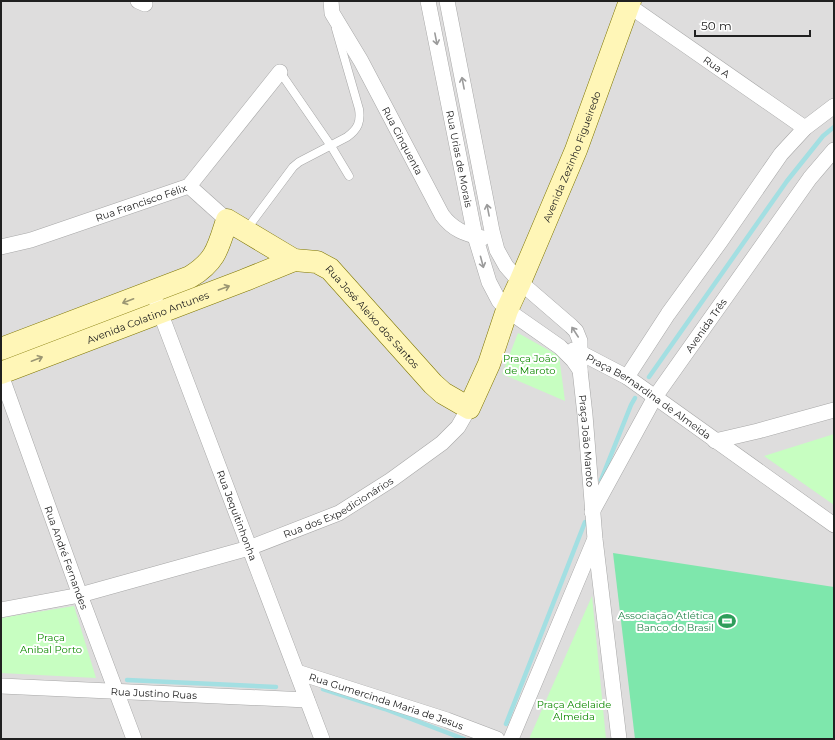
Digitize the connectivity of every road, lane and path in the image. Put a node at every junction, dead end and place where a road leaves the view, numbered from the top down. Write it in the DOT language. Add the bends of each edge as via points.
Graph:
graph roads {
  1 [pos="428,1"];
  2 [pos="447,1"];
  3 [pos="629,3"];
  4 [pos="332,7"];
  5 [pos="280,72"];
  6 [pos="834,106"];
  7 [pos="805,128"];
  8 [pos="332,146"];
  9 [pos="833,152"];
  10 [pos="349,176"];
  11 [pos="189,186"];
  12 [pos="236,225"];
  13 [pos="475,236"];
  14 [pos="494,241"];
  15 [pos="1,247"];
  16 [pos="294,260"];
  17 [pos="520,282"];
  18 [pos="151,292"];
  19 [pos="507,310"];
  20 [pos="160,312"];
  21 [pos="1,349"];
  22 [pos="563,350"];
  23 [pos="581,353"];
  24 [pos="580,370"];
  25 [pos="1,374"];
  26 [pos="627,377"];
  27 [pos="655,397"];
  28 [pos="469,408"];
  29 [pos="834,410"];
  30 [pos="715,441"];
  31 [pos="592,512"];
  32 [pos="834,525"];
  33 [pos="595,539"];
  34 [pos="250,548"];
  35 [pos="80,595"];
  36 [pos="1,610"];
  37 [pos="297,672"];
  38 [pos="1,686"];
  39 [pos="116,691"];
  40 [pos="307,700"];
  41 [pos="134,739"];
  42 [pos="322,739"];
  43 [pos="497,739"];
  44 [pos="511,739"];
  45 [pos="619,739"];
  1 -- 13 [label="street, Rua Urias de Morais, one-way"];
  14 -- 2 [label="street, Rua Urias de Morais, one-way"];
  3 -- 7 [label="street, Rua A"];
  3 -- 17 [label="main road, Avenida Zezinho Figueiredo" via="576,150"];
  4 -- 8 [label="lane" via="360,118 354,131"];
  4 -- 13 [label="street, Rua Cinquenta" via="442,215 454,228"];
  5 -- 8 [label="lane"];
  5 -- 11 [label="street, Rua Francisco Félix"];
  6 -- 7 [label="street"];
  7 -- 26 [label="street" via="781,154 668,314"];
  8 -- 10 [label="lane"];
  8 -- 12 [label="lane" via="299,162"];
  9 -- 27 [label="street, Avenida Três" via="810,178"];
  11 -- 12 [label="street, Rua José Aleixo dos Santos"];
  11 -- 15 [label="street, Rua Francisco Félix" via="31,240"];
  12 -- 16 [label="main road, Rua José Aleixo dos Santos"];
  12 -- 18 [label="main road" via="207,265 190,277"];
  13 -- 14 [label="street, Rua Cinquenta"];
  13 -- 19 [label="street, Rua Urias de Morais, one-way" via="489,282"];
  14 -- 17 [label="street, Rua Urias de Morais" via="506,266"];
  20 -- 16 [label="main road, Avenida Colatino Antunes, one-way"];
  16 -- 28 [label="main road, Rua José Aleixo dos Santos" via="317,262 330,269 432,384"];
  17 -- 19 [label="main road, Avenida Zezinho Figueiredo"];
  23 -- 17 [label="street, Praça João Maroto, one-way" via="576,331"];
  18 -- 20 [label="street, Rua Jequitinhonha"];
  18 -- 21 [label="main road, one-way"];
  19 -- 22 [label="street"];
  19 -- 28 [label="main road, Rua dos Expedicionários" via="489,364"];
  25 -- 20 [label="main road, Avenida Colatino Antunes, one-way"];
  20 -- 34 [label="street, Rua Jequitinhonha"];
  22 -- 23 [label="street, Praça Bernardina de Almeida"];
  22 -- 24 [label="street"];
  23 -- 24 [label="street, Praça João Maroto"];
  23 -- 26 [label="street, Praça Bernardina de Almeida"];
  24 -- 31 [label="street, Praça João Maroto"];
  25 -- 35 [label="street, Rua André Fernandes"];
  26 -- 27 [label="street, Praça Bernardina de Almeida"];
  27 -- 30 [label="street, Praça Bernardina de Almeida"];
  27 -- 31 [label="street, Avenida Três"];
  28 -- 34 [label="street, Rua dos Expedicionários" via="458,427 442,443 363,499 339,514"];
  29 -- 30 [label="street, Praça Bernardina de Almeida"];
  30 -- 32 [label="street, Praça Bernardina de Almeida"];
  31 -- 33 [label="street"];
  33 -- 44 [label="street"];
  33 -- 45 [label="street"];
  34 -- 35 [label="street, Rua dos Expedicionários"];
  34 -- 37 [label="street, Rua Jequitinhonha"];
  35 -- 36 [label="street"];
  35 -- 39 [label="street, Rua André Fernandes"];
  37 -- 40 [label="street, Rua Jequitinhonha"];
  37 -- 43 [label="street, Rua Gumercinda Maria de Jesus" via="448,720"];
  38 -- 39 [label="street, Rua Justino Ruas"];
  39 -- 40 [label="street, Rua Justino Ruas"];
  39 -- 41 [label="street, Rua André Fernandes"];
  40 -- 42 [label="street, Rua Jequitinhonha"];
}
